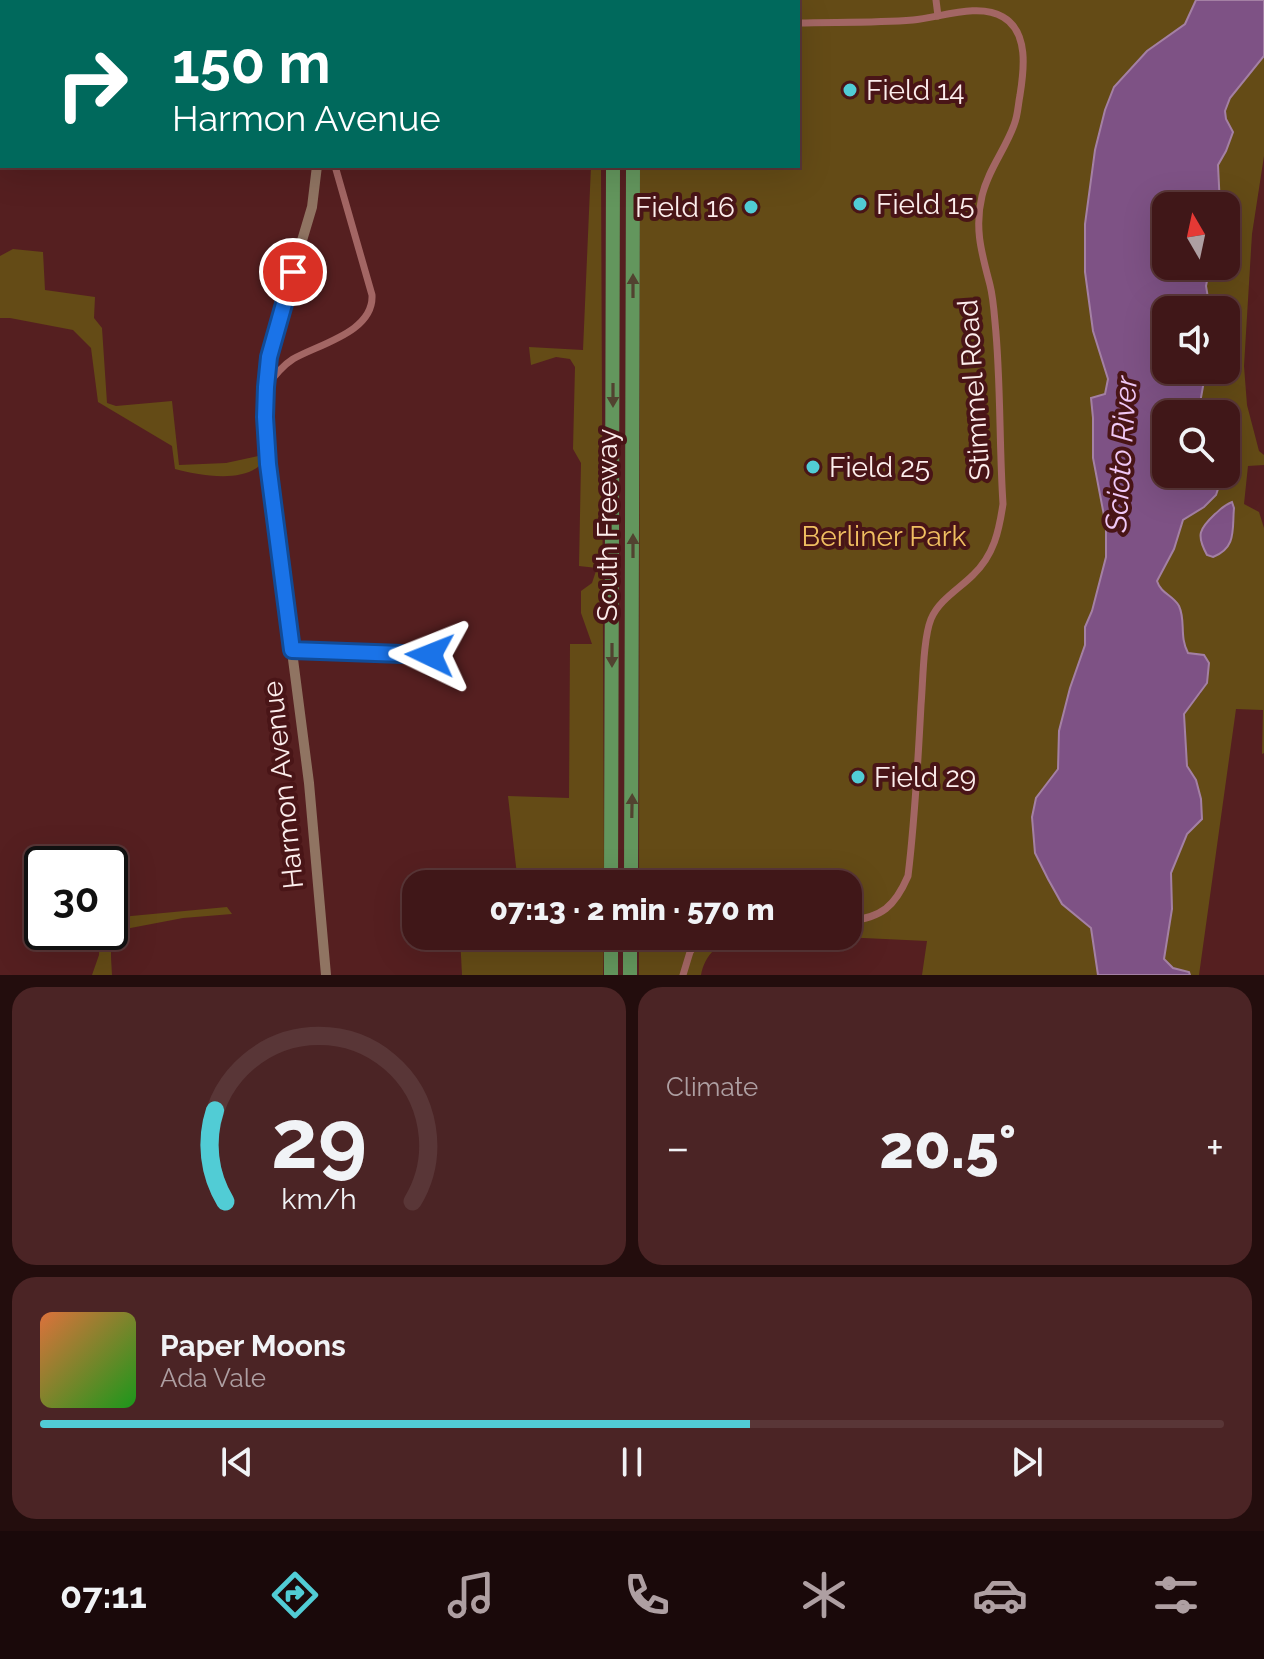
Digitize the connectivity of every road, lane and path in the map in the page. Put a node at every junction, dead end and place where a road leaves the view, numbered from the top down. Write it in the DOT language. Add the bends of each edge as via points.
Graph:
graph roads {
  1 [pos="936,0"];
  2 [pos="938,16"];
  3 [pos="800,23"];
  4 [pos="317,168"];
  5 [pos="336,168"];
  6 [pos="613,168"];
  7 [pos="633,168"];
  8 [pos="266,387"];
  9 [pos="292,650"];
  10 [pos="430,655"];
  11 [pos="611,870"];
  12 [pos="631,870"];
  13 [pos="862,920"];
  14 [pos="611,950"];
  15 [pos="630,950"];
  16 [pos="691,950"];
  17 [pos="326,975"];
  18 [pos="611,975"];
  19 [pos="630,975"];
  20 [pos="683,975"];
  1 -- 2 [label="street"];
  2 -- 3 [label="street, Stimmel Road"];
  2 -- 13 [label="street, Stimmel Road" via="978,11 1003,17 1023,49 1016,121 990,170 978,221 995,324 1003,504 987,559 940,604 930,622 908,876 890,906"];
  4 -- 8 [label="main road, Harmon Avenue" via="312,207 269,357"];
  5 -- 8 [label="street" via="373,304 353,329 290,361"];
  6 -- 11 [label="highway, South Freeway, one-way"];
  12 -- 7 [label="highway, South Freeway, one-way"];
  8 -- 9 [label="main road, Harmon Avenue" via="266,446"];
  9 -- 10 [label="street"];
  9 -- 17 [label="main road, Harmon Avenue"];
  14 -- 18 [label="highway"];
  15 -- 19 [label="highway"];
  16 -- 20 [label="street"];
}
